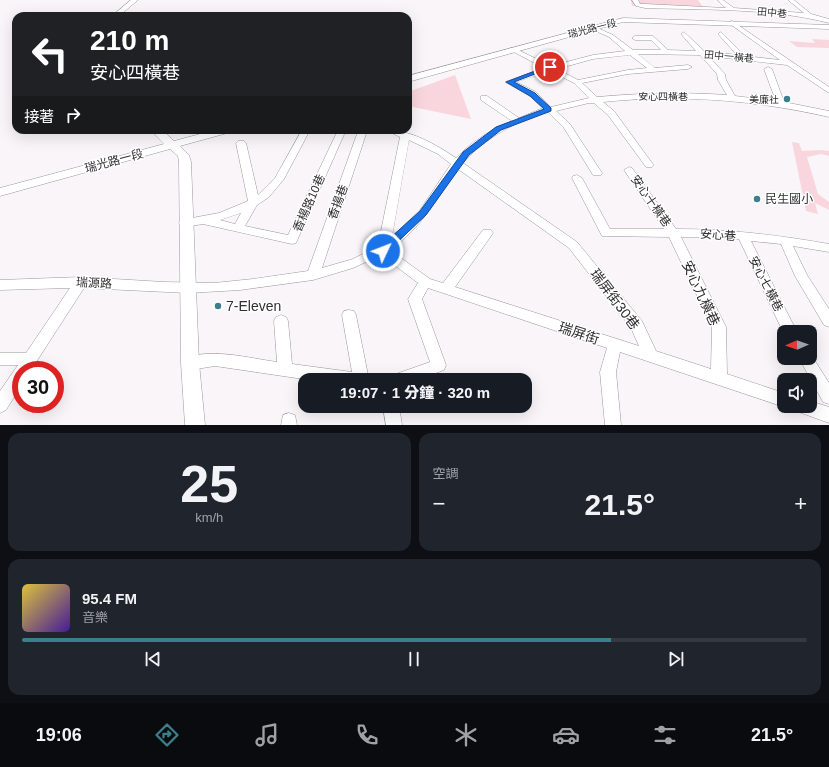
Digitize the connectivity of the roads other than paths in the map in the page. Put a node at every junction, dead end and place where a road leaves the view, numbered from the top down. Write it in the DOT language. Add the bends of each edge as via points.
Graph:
graph roads {
  1 [pos="134,0"];
  2 [pos="635,0"];
  3 [pos="692,0"];
  4 [pos="720,0"];
  5 [pos="791,0"];
  6 [pos="711,10"];
  7 [pos="732,10"];
  8 [pos="120,12"];
  9 [pos="829,13"];
  10 [pos="807,14"];
  11 [pos="829,21"];
  12 [pos="732,23"];
  13 [pos="591,27"];
  14 [pos="829,27"];
  15 [pos="684,34"];
  16 [pos="721,34"];
  17 [pos="635,38"];
  18 [pos="512,49"];
  19 [pos="667,52"];
  20 [pos="633,53"];
  21 [pos="702,54"];
  22 [pos="743,57"];
  23 [pos="790,63"];
  24 [pos="550,67"];
  25 [pos="688,67"];
  26 [pos="652,69"];
  27 [pos="768,69"];
  28 [pos="412,78"];
  29 [pos="578,82"];
  30 [pos="829,91"];
  31 [pos="484,98"];
  32 [pos="732,98"];
  33 [pos="595,100"];
  34 [pos="781,105"];
  35 [pos="548,110"];
  36 [pos="829,114"];
  37 [pos="518,120"];
  38 [pos="160,134"];
  39 [pos="213,134"];
  40 [pos="304,134"];
  41 [pos="340,134"];
  42 [pos="362,134"];
  43 [pos="402,134"];
  44 [pos="405,135"];
  45 [pos="241,142"];
  46 [pos="172,146"];
  47 [pos="458,163"];
  48 [pos="649,165"];
  49 [pos="629,170"];
  50 [pos="597,173"];
  51 [pos="577,178"];
  52 [pos="0,192"];
  53 [pos="254,202"];
  54 [pos="206,221"];
  55 [pos="186,224"];
  56 [pos="237,229"];
  57 [pos="487,233"];
  58 [pos="673,233"];
  59 [pos="743,236"];
  60 [pos="785,240"];
  61 [pos="829,248"];
  62 [pos="383,251"];
  63 [pos="313,275"];
  64 [pos="81,282"];
  65 [pos="425,282"];
  66 [pos="0,284"];
  67 [pos="189,288"];
  68 [pos="446,289"];
  69 [pos="349,316"];
  70 [pos="281,321"];
  71 [pos="829,321"];
  72 [pos="787,325"];
  73 [pos="615,345"];
  74 [pos="651,357"];
  75 [pos="0,359"];
  76 [pos="12,361"];
  77 [pos="29,361"];
  78 [pos="190,363"];
  79 [pos="810,365"];
  80 [pos="284,370"];
  81 [pos="307,373"];
  82 [pos="359,373"];
  83 [pos="417,373"];
  84 [pos="719,379"];
  85 [pos="12,387"];
  86 [pos="829,397"];
  87 [pos="777,398"];
  88 [pos="0,405"];
  89 [pos="817,411"];
  90 [pos="392,413"];
  91 [pos="829,415"];
  92 [pos="195,425"];
  93 [pos="394,425"];
  94 [pos="613,425"];
  1 -- 8 [label="street"];
  2 -- 6 [label="street, 田中巷" via="638,5"];
  3 -- 6 [label="street"];
  4 -- 7 [label="street"];
  5 -- 10 [label="street"];
  6 -- 7 [label="street, 田中巷"];
  7 -- 10 [label="street, 田中巷"];
  9 -- 10 [label="street"];
  10 -- 11 [label="street, 田中巷"];
  12 -- 13 [label="street, 瑞光路一段" via="623,20"];
  12 -- 14 [label="street, 瑞光路一段"];
  12 -- 23 [label="street"];
  13 -- 18 [label="street, 瑞光路一段"];
  13 -- 20 [label="street" via="611,36"];
  15 -- 21 [label="street"];
  16 -- 22 [label="street"];
  17 -- 19 [label="street" via="653,38"];
  18 -- 24 [label="street"];
  18 -- 28 [label="street, 瑞光路一段"];
  19 -- 20 [label="street, 田中一橫巷"];
  19 -- 21 [label="street, 田中一橫巷"];
  20 -- 24 [label="street, 田中一橫巷" via="594,57"];
  20 -- 26 [label="street"];
  21 -- 22 [label="street, 田中一橫巷"];
  21 -- 32 [label="street" via="721,74"];
  22 -- 23 [label="street, 田中一橫巷"];
  23 -- 30 [label="street"];
  24 -- 29 [label="street"];
  24 -- 35 [label="street, 田中一橫巷" via="509,82 533,94"];
  25 -- 26 [label="street, 田中一橫巷"];
  26 -- 29 [label="street, 田中一橫巷"];
  27 -- 34 [label="street"];
  29 -- 33 [label="street"];
  31 -- 37 [label="street"];
  32 -- 33 [label="street, 安心四橫巷" via="645,94"];
  32 -- 34 [label="street, 安心四橫巷"];
  33 -- 35 [label="street, 安心四橫巷"];
  33 -- 48 [label="street" via="611,113"];
  34 -- 36 [label="street, 安心四橫巷"];
  35 -- 37 [label="street"];
  35 -- 50 [label="street" via="567,126"];
  37 -- 47 [label="street" via="498,129"];
  38 -- 46 [label="street"];
  39 -- 46 [label="street, 瑞光路一段"];
  40 -- 53 [label="street" via="277,182"];
  41 -- 56 [label="street, 香楊路10巷" via="292,240"];
  42 -- 63 [label="street, 香揚巷"];
  43 -- 44 [label="street"];
  44 -- 47 [label="street" via="427,144"];
  44 -- 62 [label="street"];
  45 -- 53 [label="street"];
  46 -- 52 [label="street, 瑞光路一段"];
  46 -- 55 [label="street" via="183,155 185,162"];
  47 -- 62 [label="street" via="423,213"];
  47 -- 74 [label="street, 瑞屏街30巷" via="573,245 637,325"];
  49 -- 58 [label="street, 安心十橫巷"];
  51 -- 58 [label="street, 安心巷" via="606,233"];
  53 -- 54 [label="street, 香楊路10巷"];
  53 -- 56 [label="street"];
  54 -- 55 [label="street, 香楊路10巷"];
  54 -- 56 [label="street, 香楊路10巷"];
  55 -- 67 [label="street"];
  57 -- 68 [label="street"];
  58 -- 59 [label="street, 安心巷"];
  58 -- 84 [label="street, 安心九橫巷" via="719,327"];
  59 -- 60 [label="street, 安心巷"];
  59 -- 72 [label="street, 安心七橫巷"];
  60 -- 61 [label="street, 安心巷"];
  60 -- 71 [label="street" via="801,276"];
  62 -- 63 [label="street" via="356,263"];
  62 -- 65 [label="street, 瑞屏街"];
  63 -- 67 [label="street" via="245,285"];
  64 -- 66 [label="street, 瑞源路"];
  64 -- 67 [label="street, 瑞源路"];
  64 -- 77 [label="street"];
  65 -- 68 [label="street, 瑞屏街"];
  65 -- 83 [label="street" via="415,299 439,365"];
  67 -- 78 [label="street"];
  68 -- 73 [label="street, 瑞屏街"];
  69 -- 82 [label="street"];
  70 -- 80 [label="street"];
  73 -- 74 [label="street, 瑞屏街"];
  73 -- 94 [label="street" via="608,372"];
  74 -- 84 [label="street, 瑞屏街"];
  75 -- 76 [label="street"];
  78 -- 80 [label="street" via="215,360"];
  78 -- 92 [label="street"];
  79 -- 86 [label="street"];
  80 -- 81 [label="street"];
  84 -- 87 [label="street, 瑞屏街"];
  85 -- 88 [label="street"];
  89 -- 91 [label="street"];
  90 -- 93 [label="street"];
}
